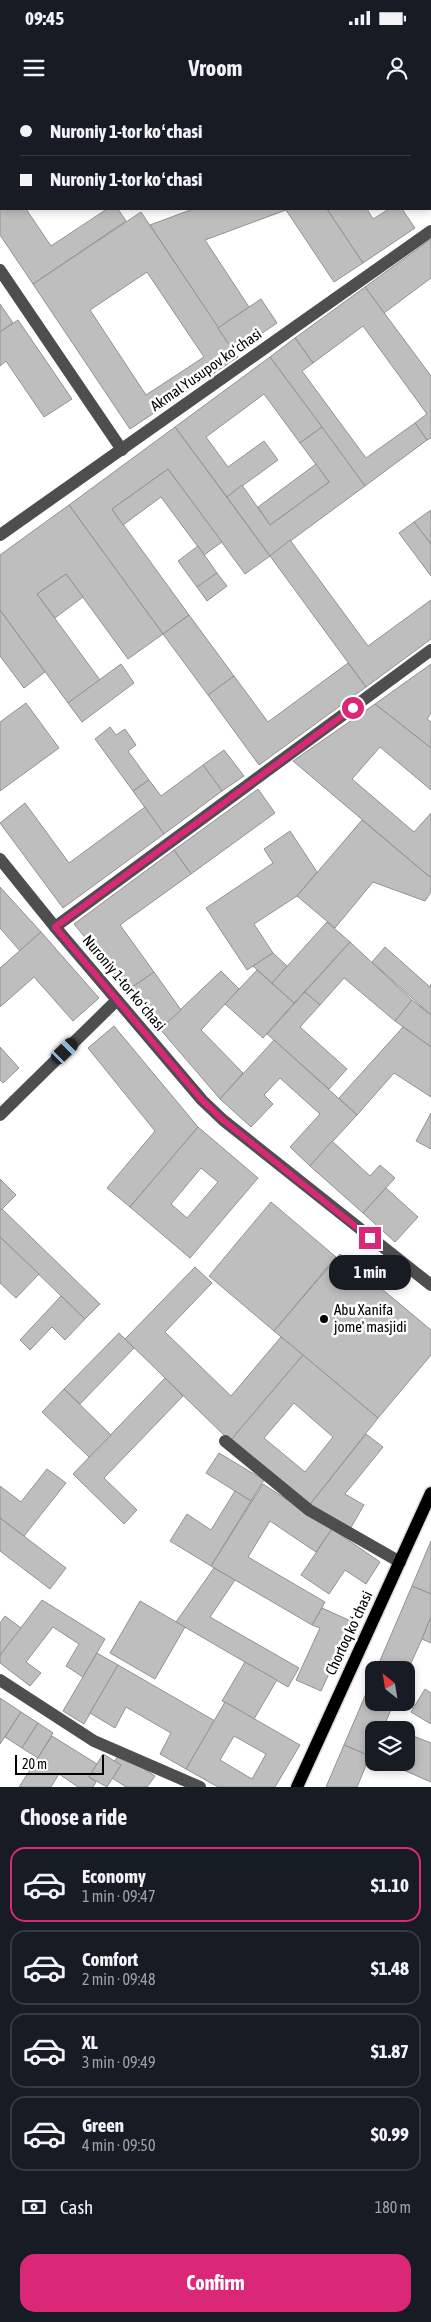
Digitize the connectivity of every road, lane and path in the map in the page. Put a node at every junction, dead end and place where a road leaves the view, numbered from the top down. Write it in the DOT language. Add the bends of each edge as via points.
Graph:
graph roads {
  1 [pos="431,231"];
  2 [pos="0,270"];
  3 [pos="122,450"];
  4 [pos="0,535"];
  5 [pos="431,650"];
  6 [pos="0,859"];
  7 [pos="55,927"];
  8 [pos="117,1000"];
  9 [pos="0,1114"];
  10 [pos="431,1285"];
  11 [pos="225,1441"];
  12 [pos="431,1494"];
  13 [pos="400,1562"];
  14 [pos="0,1680"];
  15 [pos="200,1787"];
  16 [pos="297,1787"];
  1 -- 3 [label="street, Akmal Yusupov koʻchasi"];
  2 -- 3 [label="street"];
  3 -- 4 [label="street, Akmal Yusupov koʻchasi"];
  5 -- 7 [label="street"];
  6 -- 7 [label="street"];
  7 -- 8 [label="street, Nuroniy 1-tor koʻchasi"];
  8 -- 9 [label="street"];
  8 -- 10 [label="street, Nuroniy 1-tor koʻchasi" via="223,1120"];
  11 -- 13 [label="street" via="309,1510"];
  12 -- 13 [label="main road, Chortoq koʻchasi"];
  13 -- 16 [label="main road, Chortoq koʻchasi"];
  14 -- 15 [label="street" via="94,1741"];
}
